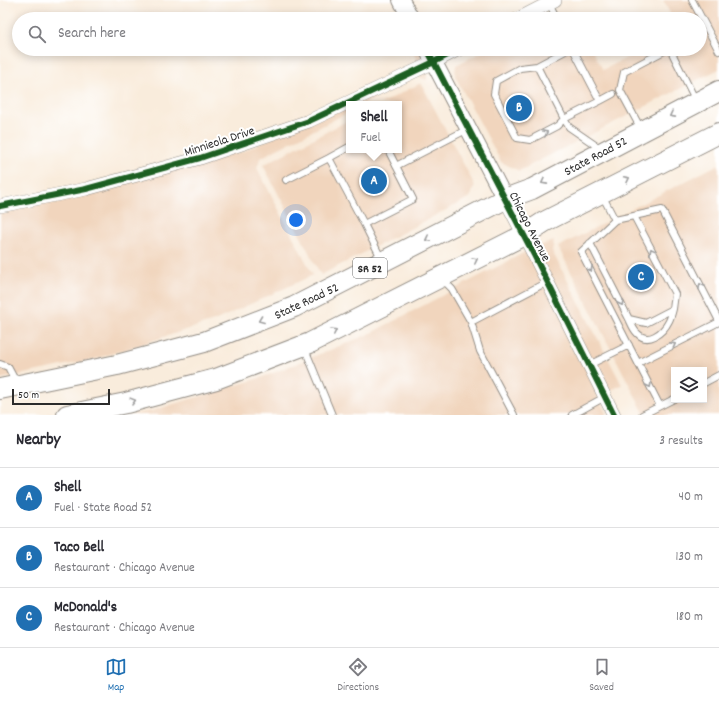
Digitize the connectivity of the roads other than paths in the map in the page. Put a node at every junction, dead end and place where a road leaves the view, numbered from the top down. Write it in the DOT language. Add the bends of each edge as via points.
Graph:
graph roads {
  1 [pos="402,0"];
  2 [pos="692,0"];
  3 [pos="552,2"];
  4 [pos="408,12"];
  5 [pos="532,12"];
  6 [pos="555,12"];
  7 [pos="698,12"];
  8 [pos="707,28"];
  9 [pos="719,51"];
  10 [pos="430,56"];
  11 [pos="556,56"];
  12 [pos="577,56"];
  13 [pos="655,56"];
  14 [pos="673,56"];
  15 [pos="537,66"];
  16 [pos="719,91"];
  17 [pos="613,94"];
  18 [pos="346,101"];
  19 [pos="346,101"];
  20 [pos="600,101"];
  21 [pos="697,102"];
  22 [pos="564,120"];
  23 [pos="468,128"];
  24 [pos="642,131"];
  25 [pos="719,133"];
  26 [pos="346,149"];
  27 [pos="604,151"];
  28 [pos="390,153"];
  29 [pos="329,158"];
  30 [pos="396,166"];
  31 [pos="286,180"];
  32 [pos="601,193"];
  33 [pos="504,199"];
  34 [pos="0,206"];
  35 [pos="634,216"];
  36 [pos="615,220"];
  37 [pos="364,224"];
  38 [pos="524,235"];
  39 [pos="590,243"];
  40 [pos="383,262"];
  41 [pos="441,277"];
  42 [pos="547,282"];
  43 [pos="674,309"];
  44 [pos="629,319"];
  45 [pos="719,321"];
  46 [pos="471,322"];
  47 [pos="304,345"];
  48 [pos="629,345"];
  49 [pos="638,363"];
  50 [pos="0,364"];
  51 [pos="589,365"];
  52 [pos="719,375"];
  53 [pos="707,381"];
  54 [pos="9,388"];
  55 [pos="605,397"];
  56 [pos="671,400"];
  57 [pos="660,406"];
  58 [pos="67,415"];
  59 [pos="332,415"];
  60 [pos="514,415"];
  61 [pos="572,415"];
  62 [pos="614,415"];
  63 [pos="642,415"];
  1 -- 4 [label="street"];
  2 -- 7 [label="lane"];
  3 -- 5 [label="street"];
  3 -- 6 [label="lane"];
  8 -- 9 [label="lane"];
  10 -- 19 [label="street, Minnieola Drive"];
  10 -- 23 [label="street, Chicago Avenue"];
  11 -- 15 [label="lane"];
  12 -- 20 [label="lane"];
  13 -- 24 [label="lane" via="624,72 620,90"];
  14 -- 21 [label="lane"];
  15 -- 22 [label="lane"];
  15 -- 22 [label="lane, one-way" via="520,68 496,80 494,94 517,138 530,140"];
  16 -- 21 [label="main road, State Road 52 / SR 52"];
  17 -- 20 [label="lane"];
  18 -- 34 [label="street, Minnieola Drive" via="309,121 207,156 86,189"];
  20 -- 22 [label="lane"];
  21 -- 24 [label="main road, State Road 52 / SR 52, one-way"];
  22 -- 27 [label="lane" via="569,128"];
  23 -- 30 [label="lane"];
  23 -- 33 [label="street, Chicago Avenue"];
  24 -- 27 [label="main road, State Road 52 / SR 52"];
  32 -- 25 [label="main road, one-way"];
  26 -- 29 [label="lane"];
  27 -- 33 [label="main road, State Road 52 / SR 52, one-way" via="532,189"];
  28 -- 30 [label="lane"];
  29 -- 31 [label="lane"];
  29 -- 37 [label="lane"];
  30 -- 37 [label="lane" via="413,199"];
  32 -- 36 [label="lane"];
  32 -- 38 [label="main road"];
  33 -- 38 [label="street, Chicago Avenue"];
  33 -- 40 [label="main road, State Road 52 / SR 52, one-way"];
  35 -- 36 [label="lane"];
  43 -- 35 [label="lane, one-way" via="675,294"];
  45 -- 35 [label="lane, one-way" via="662,210"];
  36 -- 39 [label="lane"];
  37 -- 40 [label="lane"];
  41 -- 38 [label="main road, one-way"];
  38 -- 42 [label="street, Chicago Avenue"];
  39 -- 44 [label="lane, one-way"];
  39 -- 48 [label="lane, one-way" via="581,252"];
  40 -- 54 [label="main road, State Road 52 / SR 52, one-way" via="294,307 204,342 117,365"];
  41 -- 46 [label="lane" via="452,289"];
  47 -- 41 [label="main road, one-way"];
  42 -- 46 [label="lane"];
  42 -- 51 [label="street, Chicago Avenue"];
  43 -- 44 [label="lane" via="646,323"];
  43 -- 44 [label="lane" via="670,321 655,337 641,336"];
  49 -- 45 [label="lane, one-way"];
  46 -- 60 [label="lane" via="480,351"];
  58 -- 47 [label="main road, one-way" via="113,408 216,379"];
  47 -- 59 [label="lane"];
  48 -- 49 [label="lane"];
  48 -- 51 [label="lane"];
  49 -- 57 [label="lane, one-way"];
  50 -- 54 [label="lane" via="8,367"];
  51 -- 55 [label="street, Chicago Avenue"];
  52 -- 53 [label="lane"];
  55 -- 61 [label="lane"];
  55 -- 62 [label="street, Chicago Avenue"];
  56 -- 57 [label="lane"];
  57 -- 63 [label="lane"];
}
